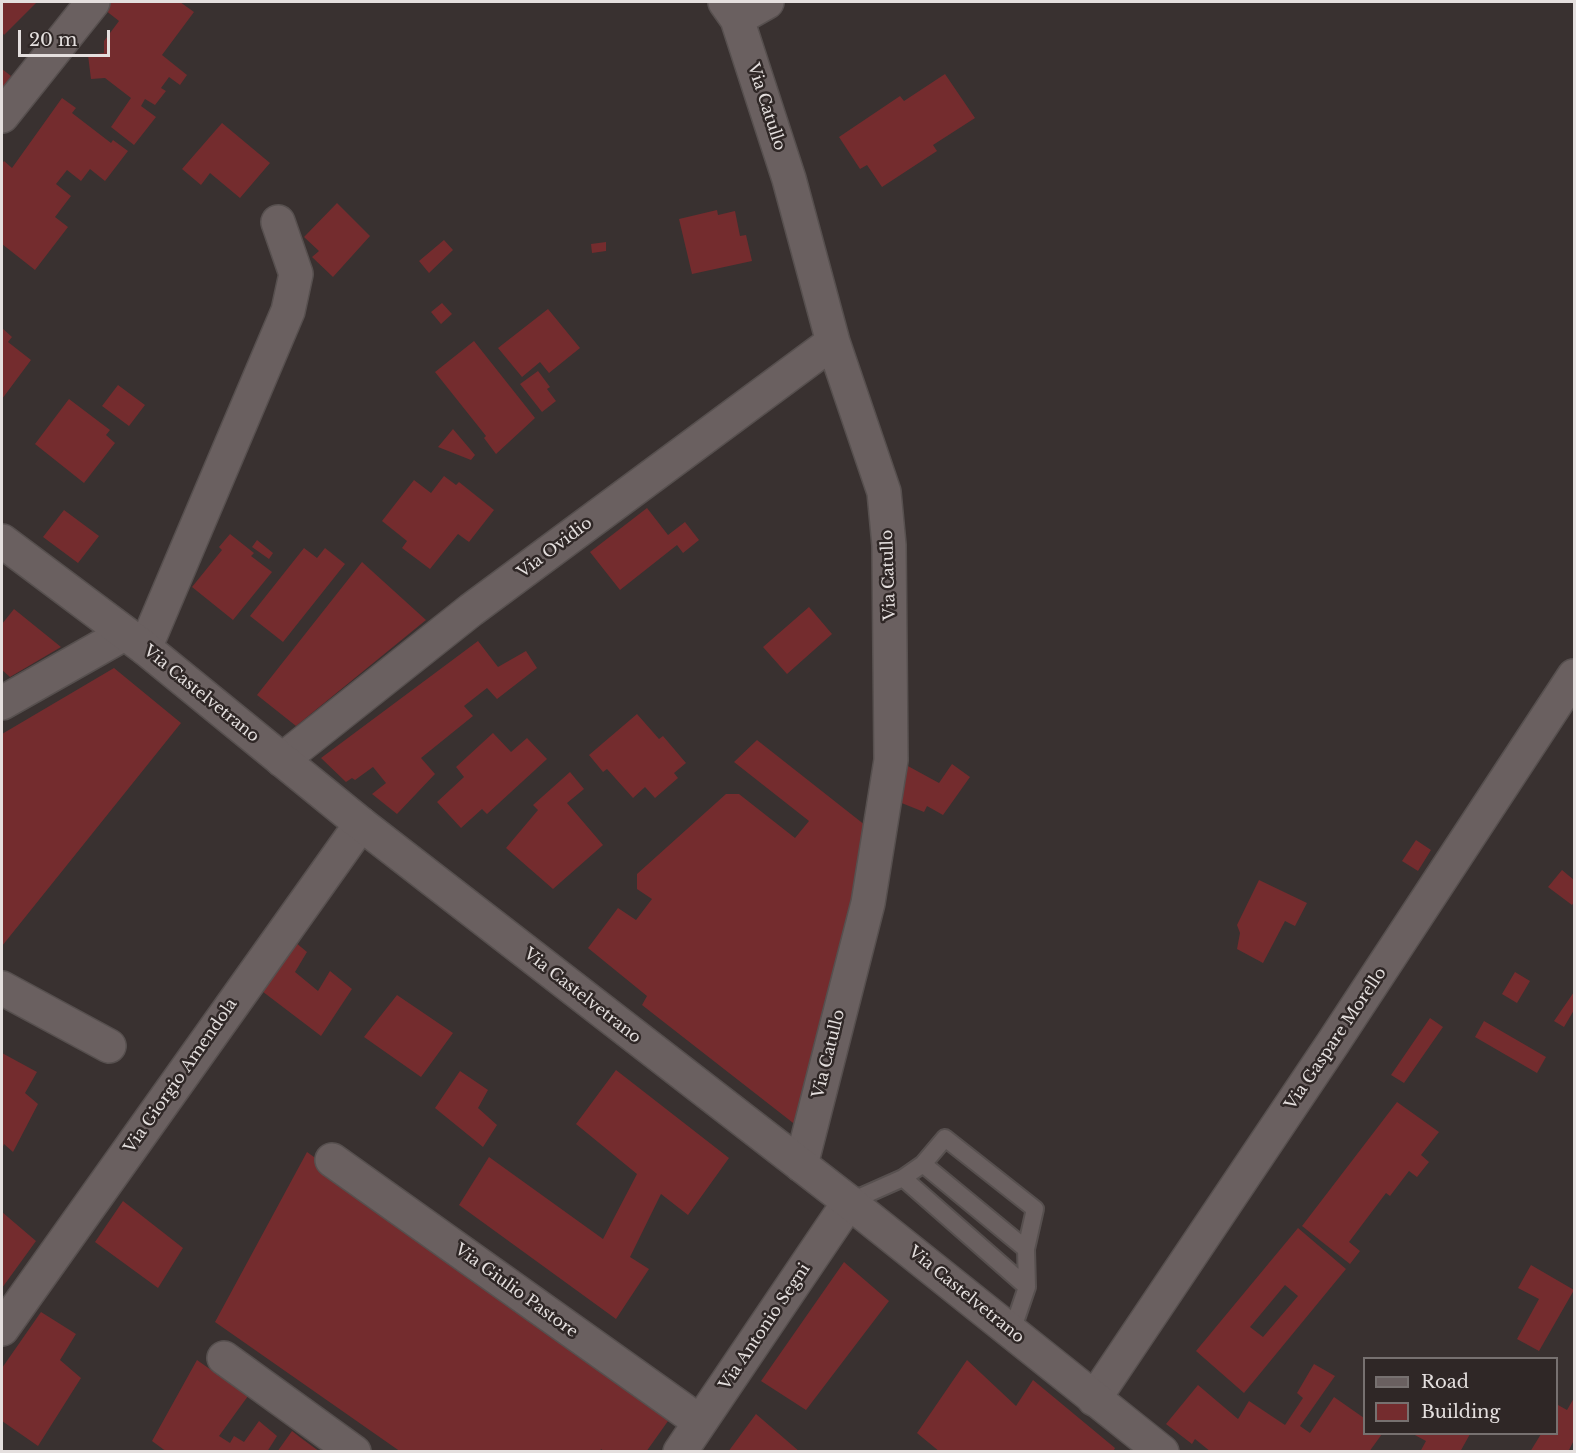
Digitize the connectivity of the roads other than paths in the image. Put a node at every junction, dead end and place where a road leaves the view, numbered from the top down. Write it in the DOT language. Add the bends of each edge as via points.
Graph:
graph roads {
  1 [pos="93,2"];
  2 [pos="767,2"];
  3 [pos="731,10"];
  4 [pos="2,116"];
  5 [pos="278,222"];
  6 [pos="833,342"];
  7 [pos="2,542"];
  8 [pos="134,641"];
  9 [pos="1575,676"];
  10 [pos="2,703"];
  11 [pos="282,760"];
  12 [pos="361,824"];
  13 [pos="2,988"];
  14 [pos="109,1046"];
  15 [pos="332,1160"];
  16 [pos="923,1164"];
  17 [pos="801,1165"];
  18 [pos="903,1178"];
  19 [pos="849,1202"];
  20 [pos="1026,1249"];
  21 [pos="1027,1287"];
  22 [pos="2,1329"];
  23 [pos="1012,1331"];
  24 [pos="224,1358"];
  25 [pos="1094,1399"];
  26 [pos="699,1422"];
  27 [pos="1151,1448"];
  28 [pos="354,1452"];
  29 [pos="680,1452"];
  1 -- 4 [label="street"];
  2 -- 3 [label="street"];
  3 -- 6 [label="street, Via Catullo" via="789,179"];
  5 -- 8 [label="street" via="296,274 288,311"];
  6 -- 11 [label="street, Via Ovidio" via="471,610"];
  6 -- 17 [label="street, Via Catullo" via="884,492 889,545 891,760 868,903"];
  7 -- 8 [label="street, Via Castelvetrano"];
  8 -- 10 [label="street"];
  8 -- 11 [label="street, Via Castelvetrano"];
  9 -- 25 [label="street, Via Gaspare Morello"];
  11 -- 12 [label="street, Via Castelvetrano"];
  12 -- 17 [label="street, Via Castelvetrano"];
  12 -- 22 [label="street, Via Giorgio Amendola"];
  13 -- 14 [label="street"];
  15 -- 26 [label="street, Via Giulio Pastore"];
  16 -- 18 [label="lane"];
  16 -- 20 [label="lane"];
  16 -- 20 [label="lane" via="945,1138 1035,1209"];
  17 -- 19 [label="street, Via Castelvetrano"];
  18 -- 19 [label="lane"];
  18 -- 21 [label="lane"];
  19 -- 23 [label="street, Via Castelvetrano"];
  19 -- 26 [label="street, Via Antonio Segni"];
  20 -- 21 [label="lane"];
  21 -- 23 [label="lane"];
  23 -- 25 [label="street, Via Castelvetrano"];
  24 -- 28 [label="street"];
  25 -- 27 [label="street, Via Castelvetrano"];
  26 -- 29 [label="street, Via Antonio Segni"];
}
